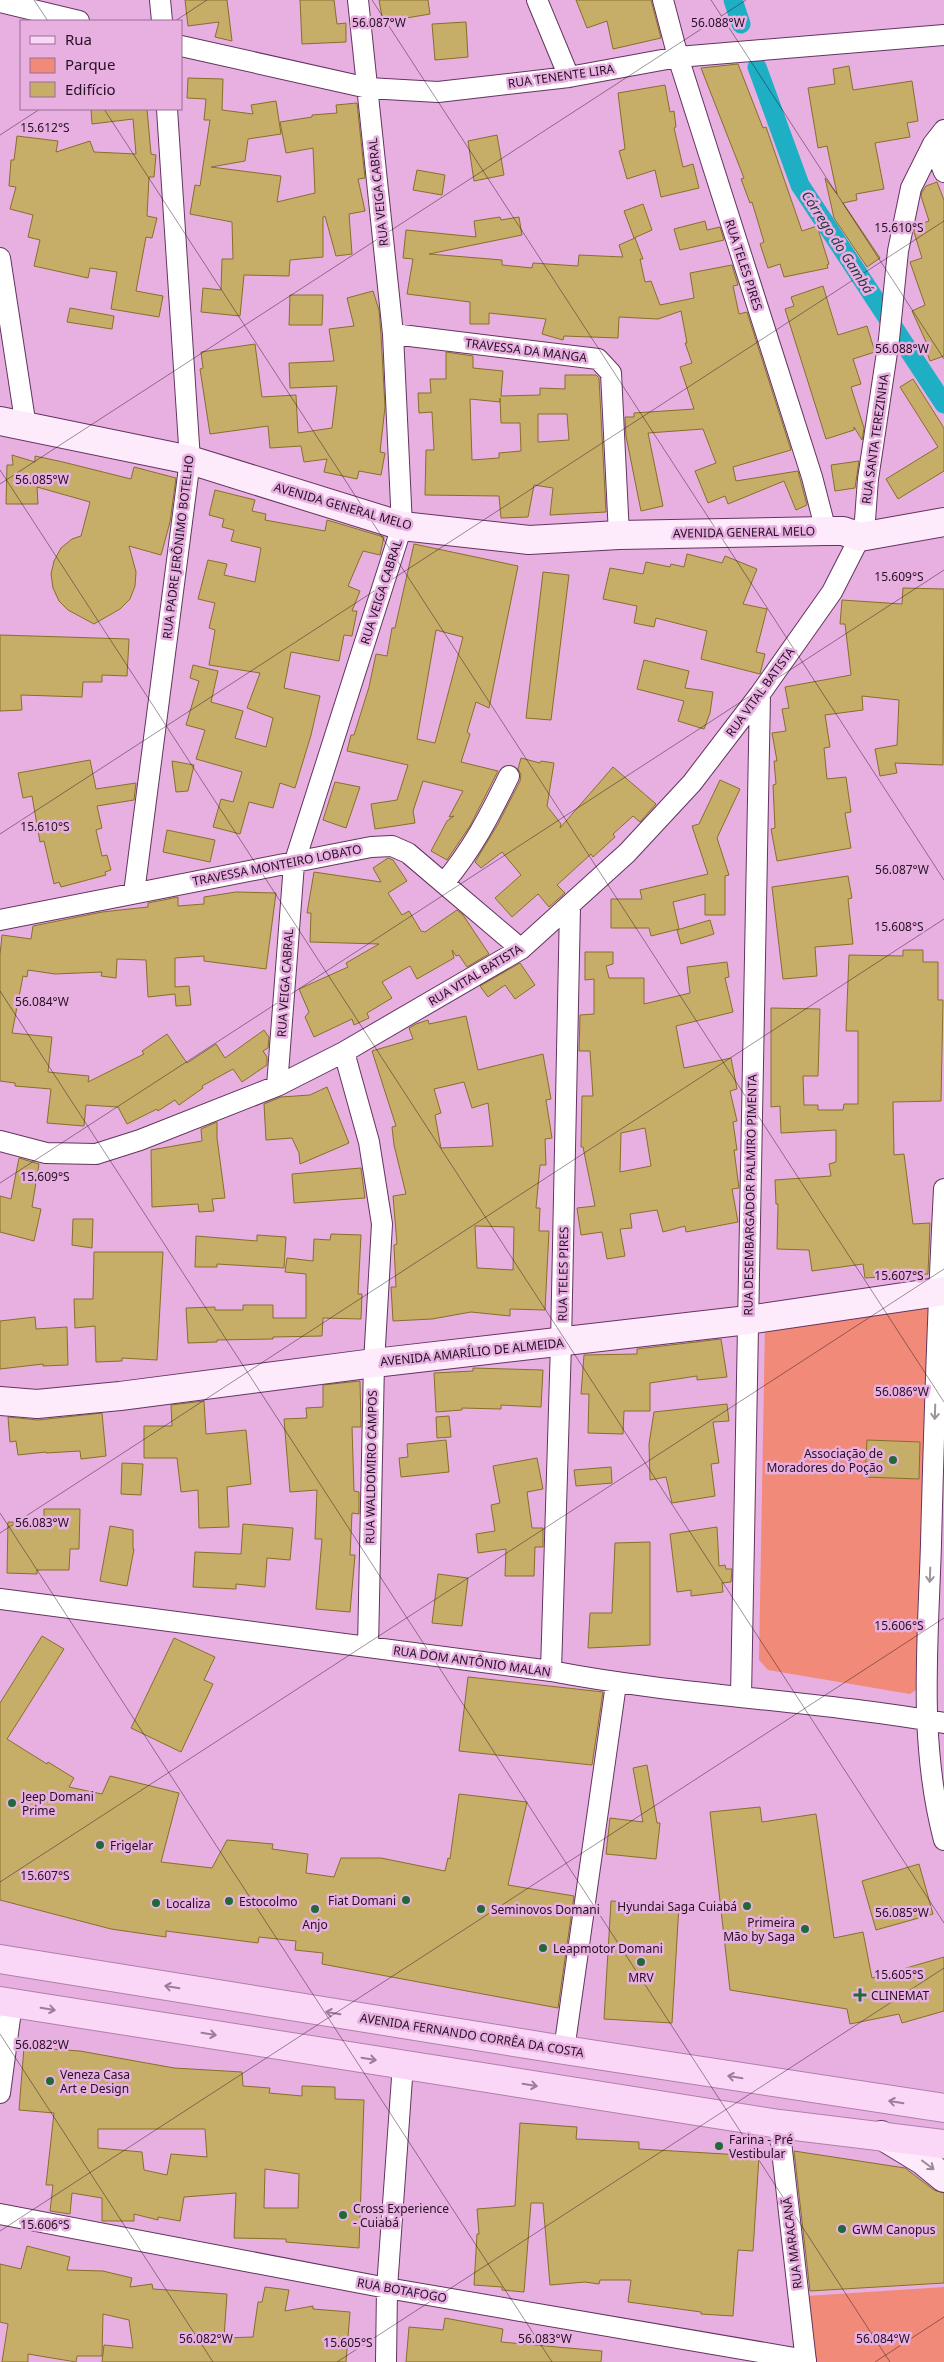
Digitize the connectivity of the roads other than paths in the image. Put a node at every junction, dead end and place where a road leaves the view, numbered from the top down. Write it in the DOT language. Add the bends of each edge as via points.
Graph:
graph roads {
  1 [pos="160,0"];
  2 [pos="358,0"];
  3 [pos="537,0"];
  4 [pos="663,0"];
  5 [pos="0,2"];
  6 [pos="75,20"];
  7 [pos="162,20"];
  8 [pos="944,35"];
  9 [pos="182,46"];
  10 [pos="678,57"];
  11 [pos="568,77"];
  12 [pos="368,88"];
  13 [pos="167,110"];
  14 [pos="938,137"];
  15 [pos="944,172"];
  16 [pos="0,258"];
  17 [pos="393,334"];
  18 [pos="0,421"];
  19 [pos="26,427"];
  20 [pos="190,460"];
  21 [pos="944,506"];
  22 [pos="944,522"];
  23 [pos="402,526"];
  24 [pos="848,530"];
  25 [pos="619,535"];
  26 [pos="760,694"];
  27 [pos="509,776"];
  28 [pos="294,864"];
  29 [pos="444,882"];
  30 [pos="134,893"];
  31 [pos="570,907"];
  32 [pos="0,920"];
  33 [pos="521,948"];
  34 [pos="344,1052"];
  35 [pos="277,1086"];
  36 [pos="0,1141"];
  37 [pos="944,1189"];
  38 [pos="941,1291"];
  39 [pos="748,1320"];
  40 [pos="561,1343"];
  41 [pos="374,1363"];
  42 [pos="0,1401"];
  43 [pos="0,1600"];
  44 [pos="368,1647"];
  45 [pos="551,1671"];
  46 [pos="616,1684"];
  47 [pos="741,1696"];
  48 [pos="935,1721"];
  49 [pos="944,1840"];
  50 [pos="0,1959"];
  51 [pos="6,2002"];
  52 [pos="564,2050"];
  53 [pos="403,2064"];
  54 [pos="0,2093"];
  55 [pos="944,2108"];
  56 [pos="779,2124"];
  57 [pos="881,2136"];
  58 [pos="944,2144"];
  59 [pos="944,2178"];
  60 [pos="0,2214"];
  61 [pos="387,2288"];
  62 [pos="806,2361"];
  63 [pos="386,2362"];
  1 -- 7 [label="street"];
  2 -- 12 [label="street, RUA VEIGA CABRAL"];
  3 -- 11 [label="street"];
  4 -- 10 [label="street, RUA TELES PIRES"];
  5 -- 6 [label="street"];
  8 -- 10 [label="street, RUA TENENTE LIRA"];
  9 -- 12 [label="street, RUA TENENTE LIRA"];
  10 -- 11 [label="street, RUA TENENTE LIRA"];
  10 -- 24 [label="street, RUA TELES PIRES" via="809,467"];
  11 -- 12 [label="street, RUA TENENTE LIRA" via="438,92"];
  12 -- 17 [label="street, RUA VEIGA CABRAL"];
  13 -- 20 [label="street, RUA PADRE JERÔNIMO BOTELHO"];
  14 -- 15 [label="street"];
  14 -- 24 [label="street, RUA SANTA TEREZINHA" via="911,188 898,251 868,479"];
  16 -- 19 [label="street"];
  17 -- 23 [label="street, RUA VEIGA CABRAL"];
  17 -- 25 [label="street, TRAVESSA DA MANGA" via="598,359 611,373"];
  18 -- 19 [label="street, AVENIDA GENERAL MELO"];
  19 -- 20 [label="street, AVENIDA GENERAL MELO"];
  20 -- 23 [label="street, AVENIDA GENERAL MELO"];
  20 -- 30 [label="street, RUA PADRE JERÔNIMO BOTELHO"];
  21 -- 24 [label="street, AVENIDA GENERAL MELO"];
  22 -- 24 [label="street, AVENIDA GENERAL MELO"];
  23 -- 25 [label="street, AVENIDA GENERAL MELO" via="529,540"];
  23 -- 28 [label="street, RUA VEIGA CABRAL"];
  24 -- 25 [label="street, AVENIDA GENERAL MELO"];
  24 -- 26 [label="street, RUA VITAL BATISTA" via="832,592"];
  26 -- 31 [label="street, RUA VITAL BATISTA" via="692,783 627,853"];
  26 -- 39 [label="street, RUA DESEMBARGADOR PALMIRO PIMENTA"];
  27 -- 29 [label="street" via="483,829"];
  28 -- 29 [label="street, TRAVESSA MONTEIRO LOBATO" via="371,847 392,846 408,853"];
  28 -- 30 [label="street, TRAVESSA MONTEIRO LOBATO"];
  28 -- 35 [label="street, RUA VEIGA CABRAL"];
  29 -- 33 [label="street, TRAVESSA MONTEIRO LOBATO"];
  30 -- 32 [label="street, TRAVESSA MONTEIRO LOBATO"];
  31 -- 33 [label="street, RUA VITAL BATISTA"];
  31 -- 40 [label="street, RUA TELES PIRES"];
  33 -- 34 [label="street, RUA VITAL BATISTA"];
  34 -- 35 [label="street, RUA VITAL BATISTA"];
  34 -- 41 [label="street, RUA WALDOMIRO CAMPOS" via="370,1142 382,1224"];
  35 -- 36 [label="street, RUA VITAL BATISTA" via="96,1154 46,1153"];
  37 -- 38 [label="street"];
  38 -- 39 [label="street, AVENIDA AMARÍLIO DE ALMEIDA"];
  38 -- 48 [label="street, one-way"];
  39 -- 40 [label="street, AVENIDA AMARÍLIO DE ALMEIDA"];
  39 -- 47 [label="street, RUA DESEMBARGADOR PALMIRO PIMENTA"];
  40 -- 41 [label="street, AVENIDA AMARÍLIO DE ALMEIDA"];
  40 -- 45 [label="street, RUA TELES PIRES"];
  41 -- 42 [label="street, AVENIDA AMARÍLIO DE ALMEIDA" via="120,1396 37,1404"];
  41 -- 44 [label="street, RUA WALDOMIRO CAMPOS"];
  43 -- 44 [label="street, RUA DOM ANTÔNIO MALAN"];
  44 -- 45 [label="street, RUA DOM ANTÔNIO MALAN"];
  45 -- 46 [label="street, RUA DOM ANTÔNIO MALAN"];
  46 -- 47 [label="street, RUA DOM ANTÔNIO MALAN"];
  46 -- 52 [label="street"];
  47 -- 48 [label="street, RUA DOM ANTÔNIO MALAN"];
  48 -- 49 [label="street" via="932,1792"];
  52 -- 50 [label="main road, AVENIDA FERNANDO CORRÊA DA COSTA, one-way"];
  51 -- 53 [label="main road, one-way"];
  51 -- 54 [label="street"];
  55 -- 52 [label="main road, AVENIDA FERNANDO CORRÊA DA COSTA, one-way"];
  53 -- 56 [label="main road, one-way"];
  53 -- 61 [label="street"];
  56 -- 57 [label="main road"];
  56 -- 62 [label="street, RUA MARACANÃ"];
  57 -- 58 [label="main road"];
  57 -- 59 [label="street, one-way" via="922,2160"];
  60 -- 61 [label="street, RUA BOTAFOGO"];
  61 -- 62 [label="street, RUA BOTAFOGO"];
  61 -- 63 [label="street"];
}
